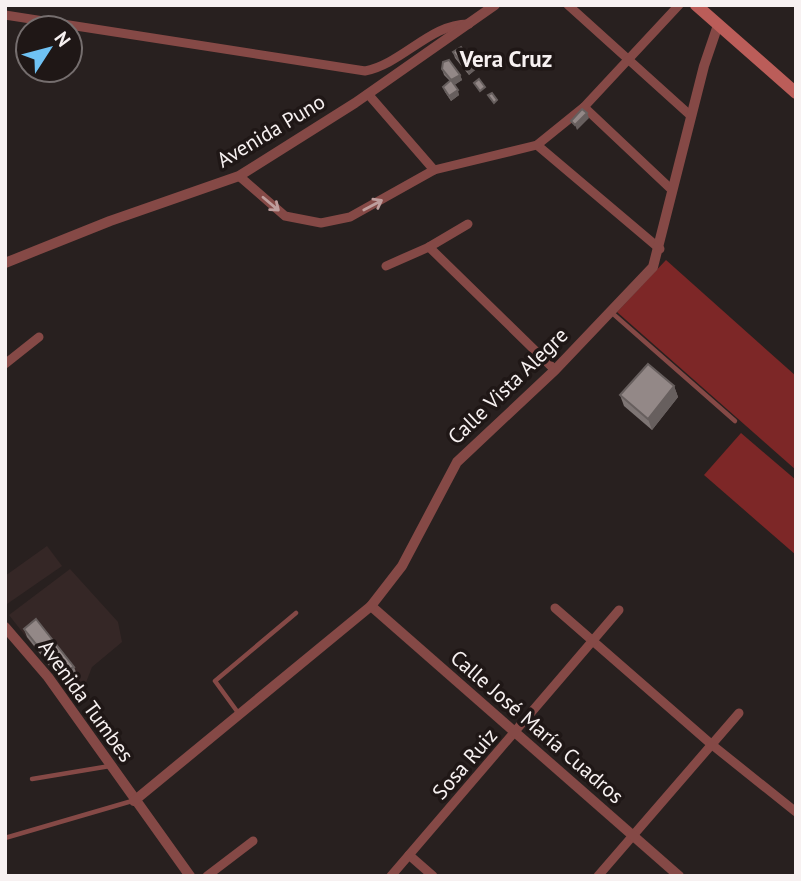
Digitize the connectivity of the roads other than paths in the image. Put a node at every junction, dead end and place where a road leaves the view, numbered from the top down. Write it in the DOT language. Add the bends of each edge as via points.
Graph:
graph roads {
  1 [pos="495,5"];
  2 [pos="568,5"];
  3 [pos="679,5"];
  4 [pos="696,5"];
  5 [pos="5,15"];
  6 [pos="469,24"];
  7 [pos="718,25"];
  8 [pos="628,59"];
  9 [pos="796,93"];
  10 [pos="368,94"];
  11 [pos="584,107"];
  12 [pos="691,116"];
  13 [pos="537,145"];
  14 [pos="435,170"];
  15 [pos="239,176"];
  16 [pos="672,190"];
  17 [pos="468,224"];
  18 [pos="429,247"];
  19 [pos="660,249"];
  20 [pos="5,263"];
  21 [pos="386,265"];
  22 [pos="611,312"];
  23 [pos="39,337"];
  24 [pos="5,364"];
  25 [pos="555,370"];
  26 [pos="735,421"];
  27 [pos="370,606"];
  28 [pos="555,608"];
  29 [pos="619,610"];
  30 [pos="296,613"];
  31 [pos="5,627"];
  32 [pos="593,641"];
  33 [pos="739,713"];
  34 [pos="239,714"];
  35 [pos="515,733"];
  36 [pos="712,744"];
  37 [pos="110,766"];
  38 [pos="32,779"];
  39 [pos="134,800"];
  40 [pos="796,812"];
  41 [pos="632,836"];
  42 [pos="5,838"];
  43 [pos="253,841"];
  44 [pos="409,855"];
  45 [pos="190,876"];
  46 [pos="207,876"];
  47 [pos="391,876"];
  48 [pos="433,876"];
  49 [pos="598,876"];
  50 [pos="679,876"];
  1 -- 6 [label="street, Avenida Puno"];
  2 -- 8 [label="street"];
  3 -- 8 [label="street"];
  4 -- 7 [label="main road"];
  5 -- 6 [label="street" via="365,71 382,68 454,23"];
  6 -- 10 [label="street, Avenida Puno"];
  7 -- 9 [label="main road"];
  7 -- 12 [label="street, Calle Vista Alegre"];
  8 -- 11 [label="street"];
  8 -- 12 [label="street"];
  10 -- 14 [label="street"];
  10 -- 15 [label="street, Avenida Puno"];
  11 -- 13 [label="street"];
  11 -- 16 [label="street"];
  12 -- 16 [label="street, Calle Vista Alegre"];
  13 -- 14 [label="street"];
  13 -- 19 [label="street"];
  15 -- 14 [label="street, one-way" via="285,216 309,223 350,217"];
  15 -- 20 [label="street, Avenida Puno"];
  16 -- 19 [label="street, Calle Vista Alegre"];
  17 -- 18 [label="street"];
  18 -- 21 [label="street"];
  18 -- 25 [label="street"];
  19 -- 22 [label="street, Calle Vista Alegre" via="653,267"];
  22 -- 25 [label="street, Calle Vista Alegre"];
  22 -- 26 [label="lane"];
  23 -- 24 [label="street"];
  25 -- 27 [label="street, Calle Vista Alegre" via="457,462 402,566"];
  27 -- 34 [label="street, Calle Vista Alegre"];
  27 -- 35 [label="street, Calle José María Cuadros"];
  28 -- 32 [label="street"];
  29 -- 32 [label="street, Sosa Ruiz"];
  30 -- 34 [label="lane" via="215,681"];
  31 -- 37 [label="street, Avenida Tumbes" via="48,677"];
  32 -- 35 [label="street, Sosa Ruiz"];
  32 -- 36 [label="street"];
  33 -- 36 [label="street"];
  34 -- 39 [label="street, Calle Vista Alegre"];
  35 -- 41 [label="street, Calle José María Cuadros"];
  35 -- 44 [label="street, Sosa Ruiz"];
  36 -- 40 [label="street"];
  36 -- 41 [label="street"];
  37 -- 38 [label="lane"];
  37 -- 39 [label="street, Avenida Tumbes"];
  39 -- 42 [label="lane"];
  39 -- 45 [label="street, Avenida Tumbes"];
  41 -- 49 [label="street"];
  41 -- 50 [label="street, Calle José María Cuadros"];
  43 -- 46 [label="street"];
  44 -- 47 [label="street, Sosa Ruiz"];
  44 -- 48 [label="street"];
}
